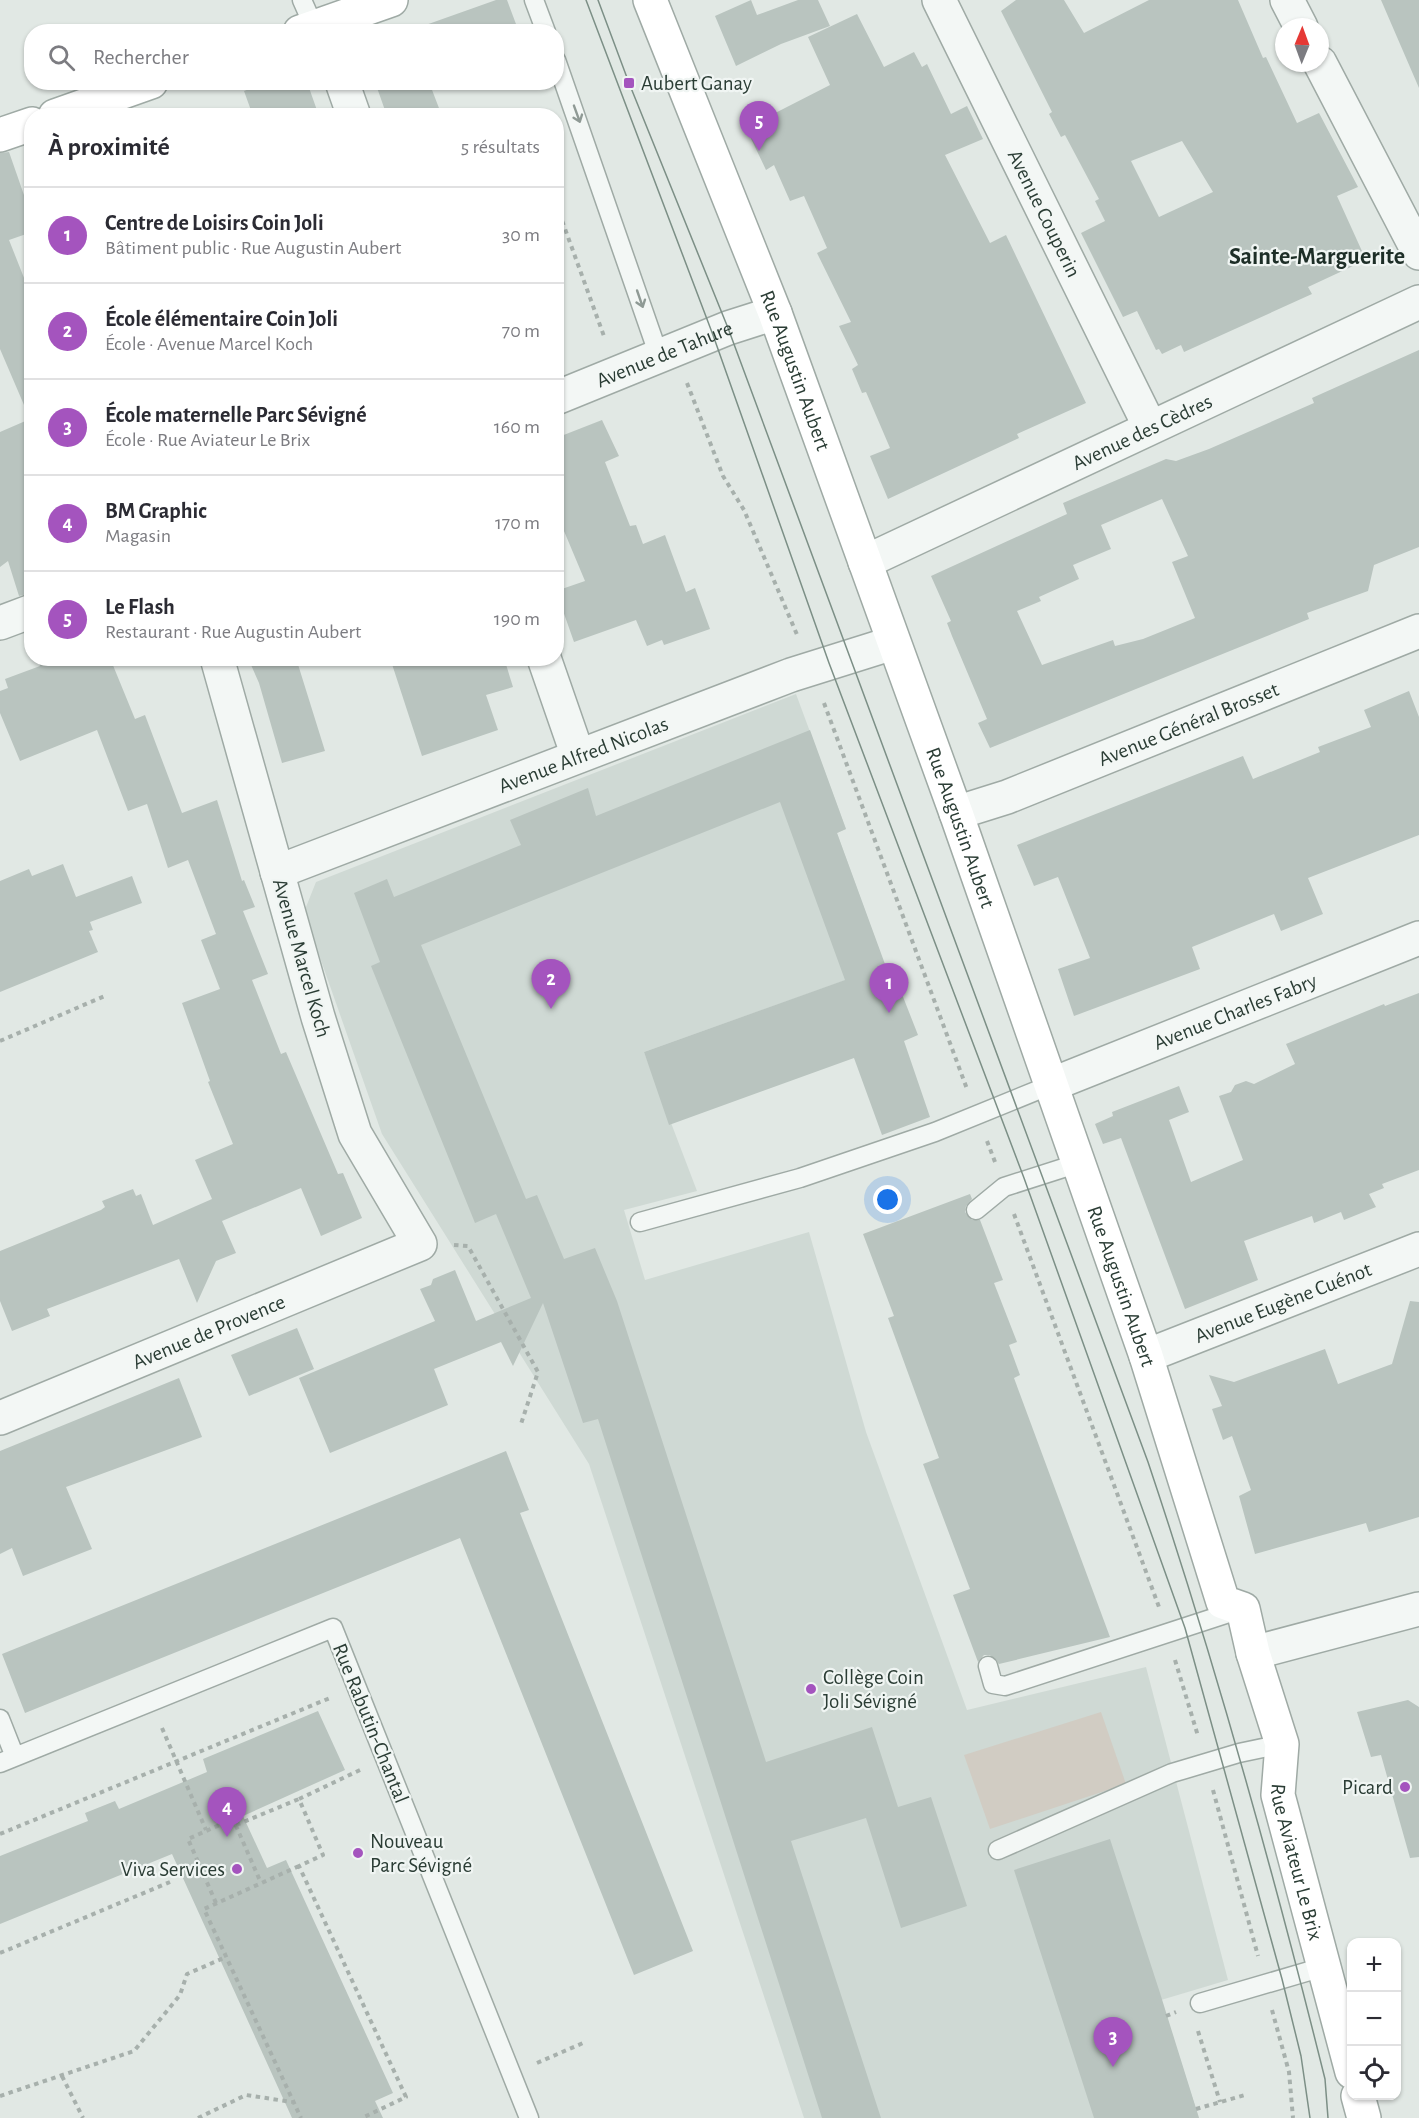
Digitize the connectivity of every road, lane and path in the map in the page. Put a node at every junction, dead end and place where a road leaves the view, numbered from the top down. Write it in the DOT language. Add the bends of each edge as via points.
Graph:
graph roads {
  1 [pos="391,0"];
  2 [pos="534,0"];
  3 [pos="650,0"];
  4 [pos="939,0"];
  5 [pos="1287,0"];
  6 [pos="1296,18"];
  7 [pos="312,23"];
  8 [pos="543,24"];
  9 [pos="1325,72"];
  10 [pos="564,81"];
  11 [pos="128,90"];
  12 [pos="345,90"];
  13 [pos="78,108"];
  14 [pos="351,108"];
  15 [pos="24,127"];
  16 [pos="0,135"];
  17 [pos="564,226"];
  18 [pos="1419,253"];
  19 [pos="1419,302"];
  20 [pos="775,313"];
  21 [pos="667,353"];
  22 [pos="618,373"];
  23 [pos="564,395"];
  24 [pos="1150,427"];
  25 [pos="865,562"];
  26 [pos="24,614"];
  27 [pos="0,623"];
  28 [pos="1419,631"];
  29 [pos="893,642"];
  30 [pos="219,666"];
  31 [pos="547,666"];
  32 [pos="811,668"];
  33 [pos="578,756"];
  34 [pos="956,813"];
  35 [pos="277,872"];
  36 [pos="1419,939"];
  37 [pos="107,995"];
  38 [pos="0,1041"];
  39 [pos="1053,1084"];
  40 [pos="977,1115"];
  41 [pos="1078,1163"];
  42 [pos="1004,1187"];
  43 [pos="976,1210"];
  44 [pos="640,1222"];
  45 [pos="420,1244"];
  46 [pos="1419,1249"];
  47 [pos="1146,1356"];
  48 [pos="0,1418"];
  49 [pos="521,1424"];
  50 [pos="1243,1608"];
  51 [pos="1419,1609"];
  52 [pos="1167,1635"];
  53 [pos="1253,1653"];
  54 [pos="988,1666"];
  55 [pos="330,1698"];
  56 [pos="0,1719"];
  57 [pos="159,1722"];
  58 [pos="1282,1744"];
  59 [pos="8,1760"];
  60 [pos="176,1762"];
  61 [pos="1206,1763"];
  62 [pos="358,1771"];
  63 [pos="299,1799"];
  64 [pos="236,1825"];
  65 [pos="206,1830"];
  66 [pos="0,1834"];
  67 [pos="998,1850"];
  68 [pos="299,1866"];
  69 [pos="170,1882"];
  70 [pos="261,1883"];
  71 [pos="216,1903"];
  72 [pos="0,1953"];
  73 [pos="226,1957"];
  74 [pos="1323,1967"];
  75 [pos="1265,1983"];
  76 [pos="1200,2003"];
  77 [pos="1182,2010"];
  78 [pos="1166,2016"];
  79 [pos="1197,2028"];
  80 [pos="583,2043"];
  81 [pos="1347,2054"];
  82 [pos="511,2074"];
  83 [pos="62,2076"];
  84 [pos="1245,2095"];
  85 [pos="0,2096"];
  86 [pos="1359,2100"];
  87 [pos="293,2102"];
  88 [pos="1220,2102"];
  89 [pos="1196,2109"];
  90 [pos="370,2116"];
  91 [pos="82,2118"];
  92 [pos="198,2118"];
  93 [pos="301,2118"];
  94 [pos="362,2118"];
  95 [pos="529,2118"];
  96 [pos="1293,2118"];
  97 [pos="1364,2118"];
  1 -- 7 [label="main road"];
  2 -- 8 [label="lane"];
  3 -- 20 [label="main road, Rue Augustin Aubert"];
  4 -- 24 [label="street, Avenue Couperin"];
  5 -- 6 [label="street"];
  9 -- 18 [label="street"];
  10 -- 21 [label="lane, one-way"];
  11 -- 13 [label="main road"];
  12 -- 14 [label="street"];
  15 -- 16 [label="main road"];
  17 -- 22 [label="path"];
  19 -- 24 [label="street, Avenue des Cèdres"];
  20 -- 21 [label="street, Avenue de Tahure"];
  20 -- 25 [label="main road, Rue Augustin Aubert"];
  21 -- 22 [label="street, Avenue de Tahure"];
  21 -- 32 [label="path" via="723,476 744,510"];
  22 -- 23 [label="street, Avenue de Tahure"];
  24 -- 25 [label="street, Avenue des Cèdres"];
  25 -- 29 [label="main road, Rue Augustin Aubert"];
  26 -- 27 [label="street"];
  28 -- 34 [label="street, Avenue Général Brosset" via="1006,797"];
  29 -- 32 [label="street, Avenue Alfred Nicolas"];
  29 -- 34 [label="main road, Rue Augustin Aubert"];
  30 -- 35 [label="street, Avenue Marcel Koch"];
  31 -- 33 [label="street"];
  32 -- 33 [label="street, Avenue Alfred Nicolas"];
  32 -- 40 [label="path"];
  33 -- 35 [label="street, Avenue Alfred Nicolas"];
  34 -- 39 [label="main road, Rue Augustin Aubert"];
  35 -- 45 [label="street, Avenue Marcel Koch" via="356,1134"];
  36 -- 39 [label="street, Avenue Charles Fabry"];
  37 -- 38 [label="path"];
  39 -- 40 [label="lane"];
  39 -- 41 [label="main road, Rue Augustin Aubert"];
  40 -- 42 [label="path"];
  40 -- 44 [label="lane" via="800,1178"];
  41 -- 42 [label="lane"];
  41 -- 47 [label="main road, Rue Augustin Aubert"];
  42 -- 43 [label="lane"];
  42 -- 52 [label="path"];
  45 -- 48 [label="street, Avenue de Provence"];
  45 -- 49 [label="path" via="468,1246 538,1372"];
  46 -- 47 [label="street, Avenue Eugène Cuénot"];
  47 -- 50 [label="main road, Rue Augustin Aubert" via="1223,1602"];
  50 -- 52 [label="lane"];
  50 -- 53 [label="main road"];
  51 -- 53 [label="street"];
  52 -- 54 [label="lane" via="1005,1686 993,1684"];
  52 -- 61 [label="path"];
  53 -- 58 [label="main road, Rue Aviateur Le Brix"];
  55 -- 60 [label="path"];
  56 -- 59 [label="lane"];
  57 -- 60 [label="path"];
  58 -- 61 [label="lane"];
  58 -- 74 [label="main road, Rue Aviateur Le Brix" via="1278,1795"];
  59 -- 82 [label="lane, Rue Rabutin-Chantal" via="333,1628"];
  60 -- 65 [label="path"];
  60 -- 66 [label="path"];
  61 -- 67 [label="lane" via="1172,1773"];
  61 -- 75 [label="path"];
  62 -- 63 [label="path"];
  63 -- 64 [label="path"];
  63 -- 68 [label="path" via="323,1855"];
  64 -- 65 [label="path" via="233,1819"];
  64 -- 70 [label="path"];
  65 -- 71 [label="path" via="188,1839"];
  68 -- 70 [label="path"];
  68 -- 90 [label="path" via="406,2097"];
  69 -- 72 [label="path"];
  70 -- 71 [label="path"];
  71 -- 73 [label="path" via="204,1909"];
  73 -- 83 [label="path" via="187,1974 180,1995 134,2051"];
  73 -- 87 [label="path"];
  74 -- 75 [label="lane"];
  74 -- 81 [label="main road, Rue Aviateur Le Brix"];
  75 -- 76 [label="lane"];
  75 -- 96 [label="path" via="1288,2072"];
  77 -- 78 [label="path"];
  79 -- 88 [label="path"];
  80 -- 82 [label="path"];
  82 -- 95 [label="lane, Rue Rabutin-Chantal"];
  83 -- 85 [label="path"];
  83 -- 91 [label="path"];
  84 -- 88 [label="path"];
  86 -- 97 [label="main road"];
  87 -- 92 [label="path" via="246,2095"];
  87 -- 93 [label="path"];
  88 -- 89 [label="path"];
  90 -- 94 [label="path"];
}
